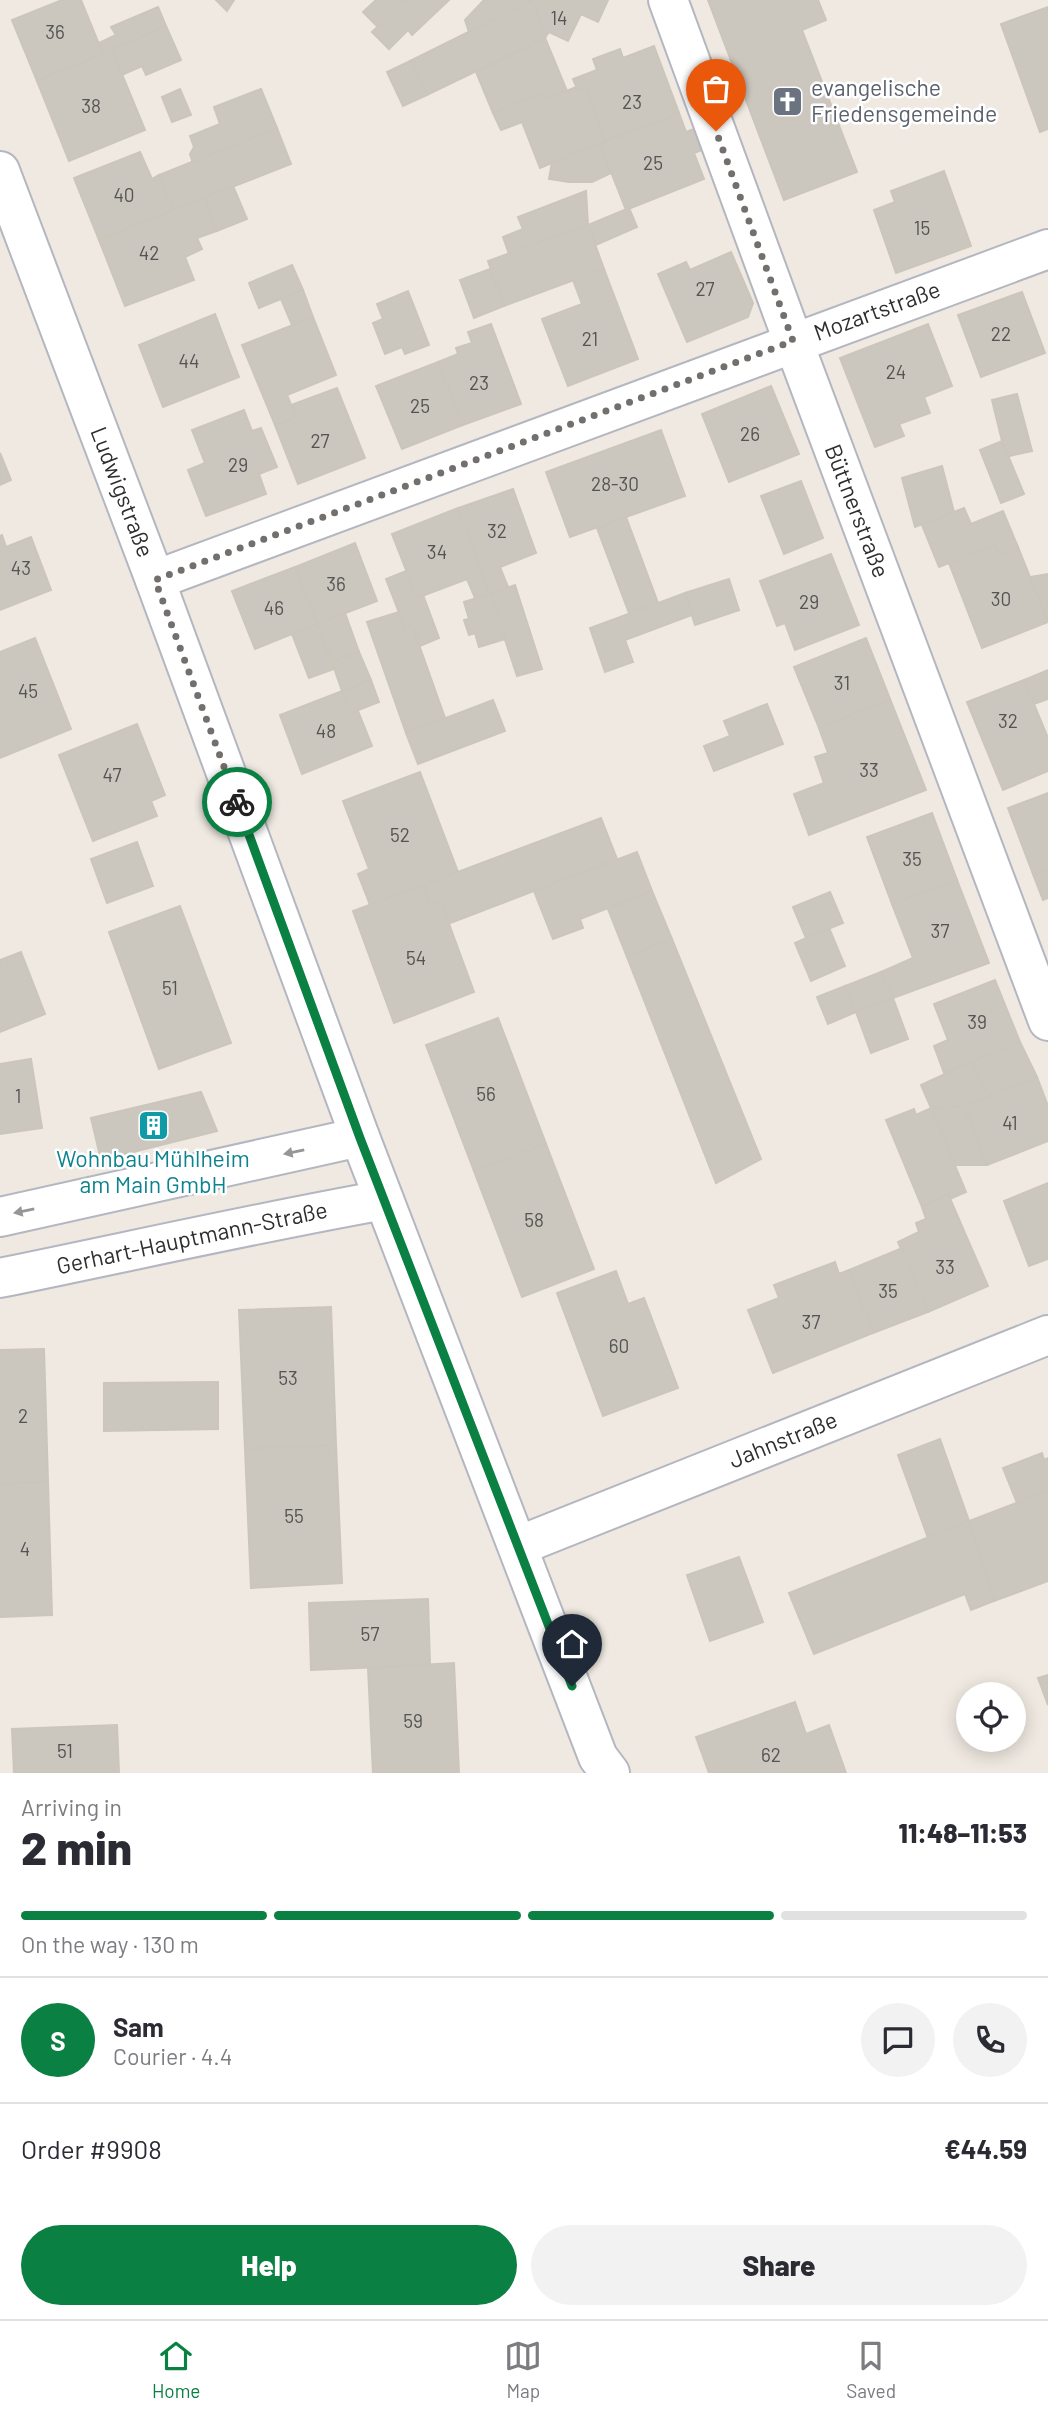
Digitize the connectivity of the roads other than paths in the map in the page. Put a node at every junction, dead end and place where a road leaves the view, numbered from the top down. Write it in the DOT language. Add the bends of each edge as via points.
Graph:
graph roads {
  1 [pos="668,0"];
  2 [pos="0,171"];
  3 [pos="1048,248"];
  4 [pos="793,341"];
  5 [pos="155,580"];
  6 [pos="1048,1021"];
  7 [pos="360,1138"];
  8 [pos="384,1200"];
  9 [pos="0,1217"];
  10 [pos="0,1278"];
  11 [pos="1048,1335"];
  12 [pos="517,1546"];
  13 [pos="602,1767"];
  1 -- 4 [label="street, Büttnerstraße"];
  2 -- 5 [label="street, Ludwigstraße"];
  3 -- 4 [label="street, Mozartstraße"];
  4 -- 5 [label="street, Mozartstraße"];
  4 -- 6 [label="street, Büttnerstraße"];
  5 -- 7 [label="street, Ludwigstraße"];
  7 -- 8 [label="street, Ludwigstraße"];
  7 -- 9 [label="street, one-way"];
  8 -- 10 [label="street, Gerhart-Hauptmann-Straße"];
  8 -- 12 [label="street, Ludwigstraße"];
  11 -- 12 [label="street, Jahnstraße"];
  12 -- 13 [label="street, Ludwigstraße"];
}
